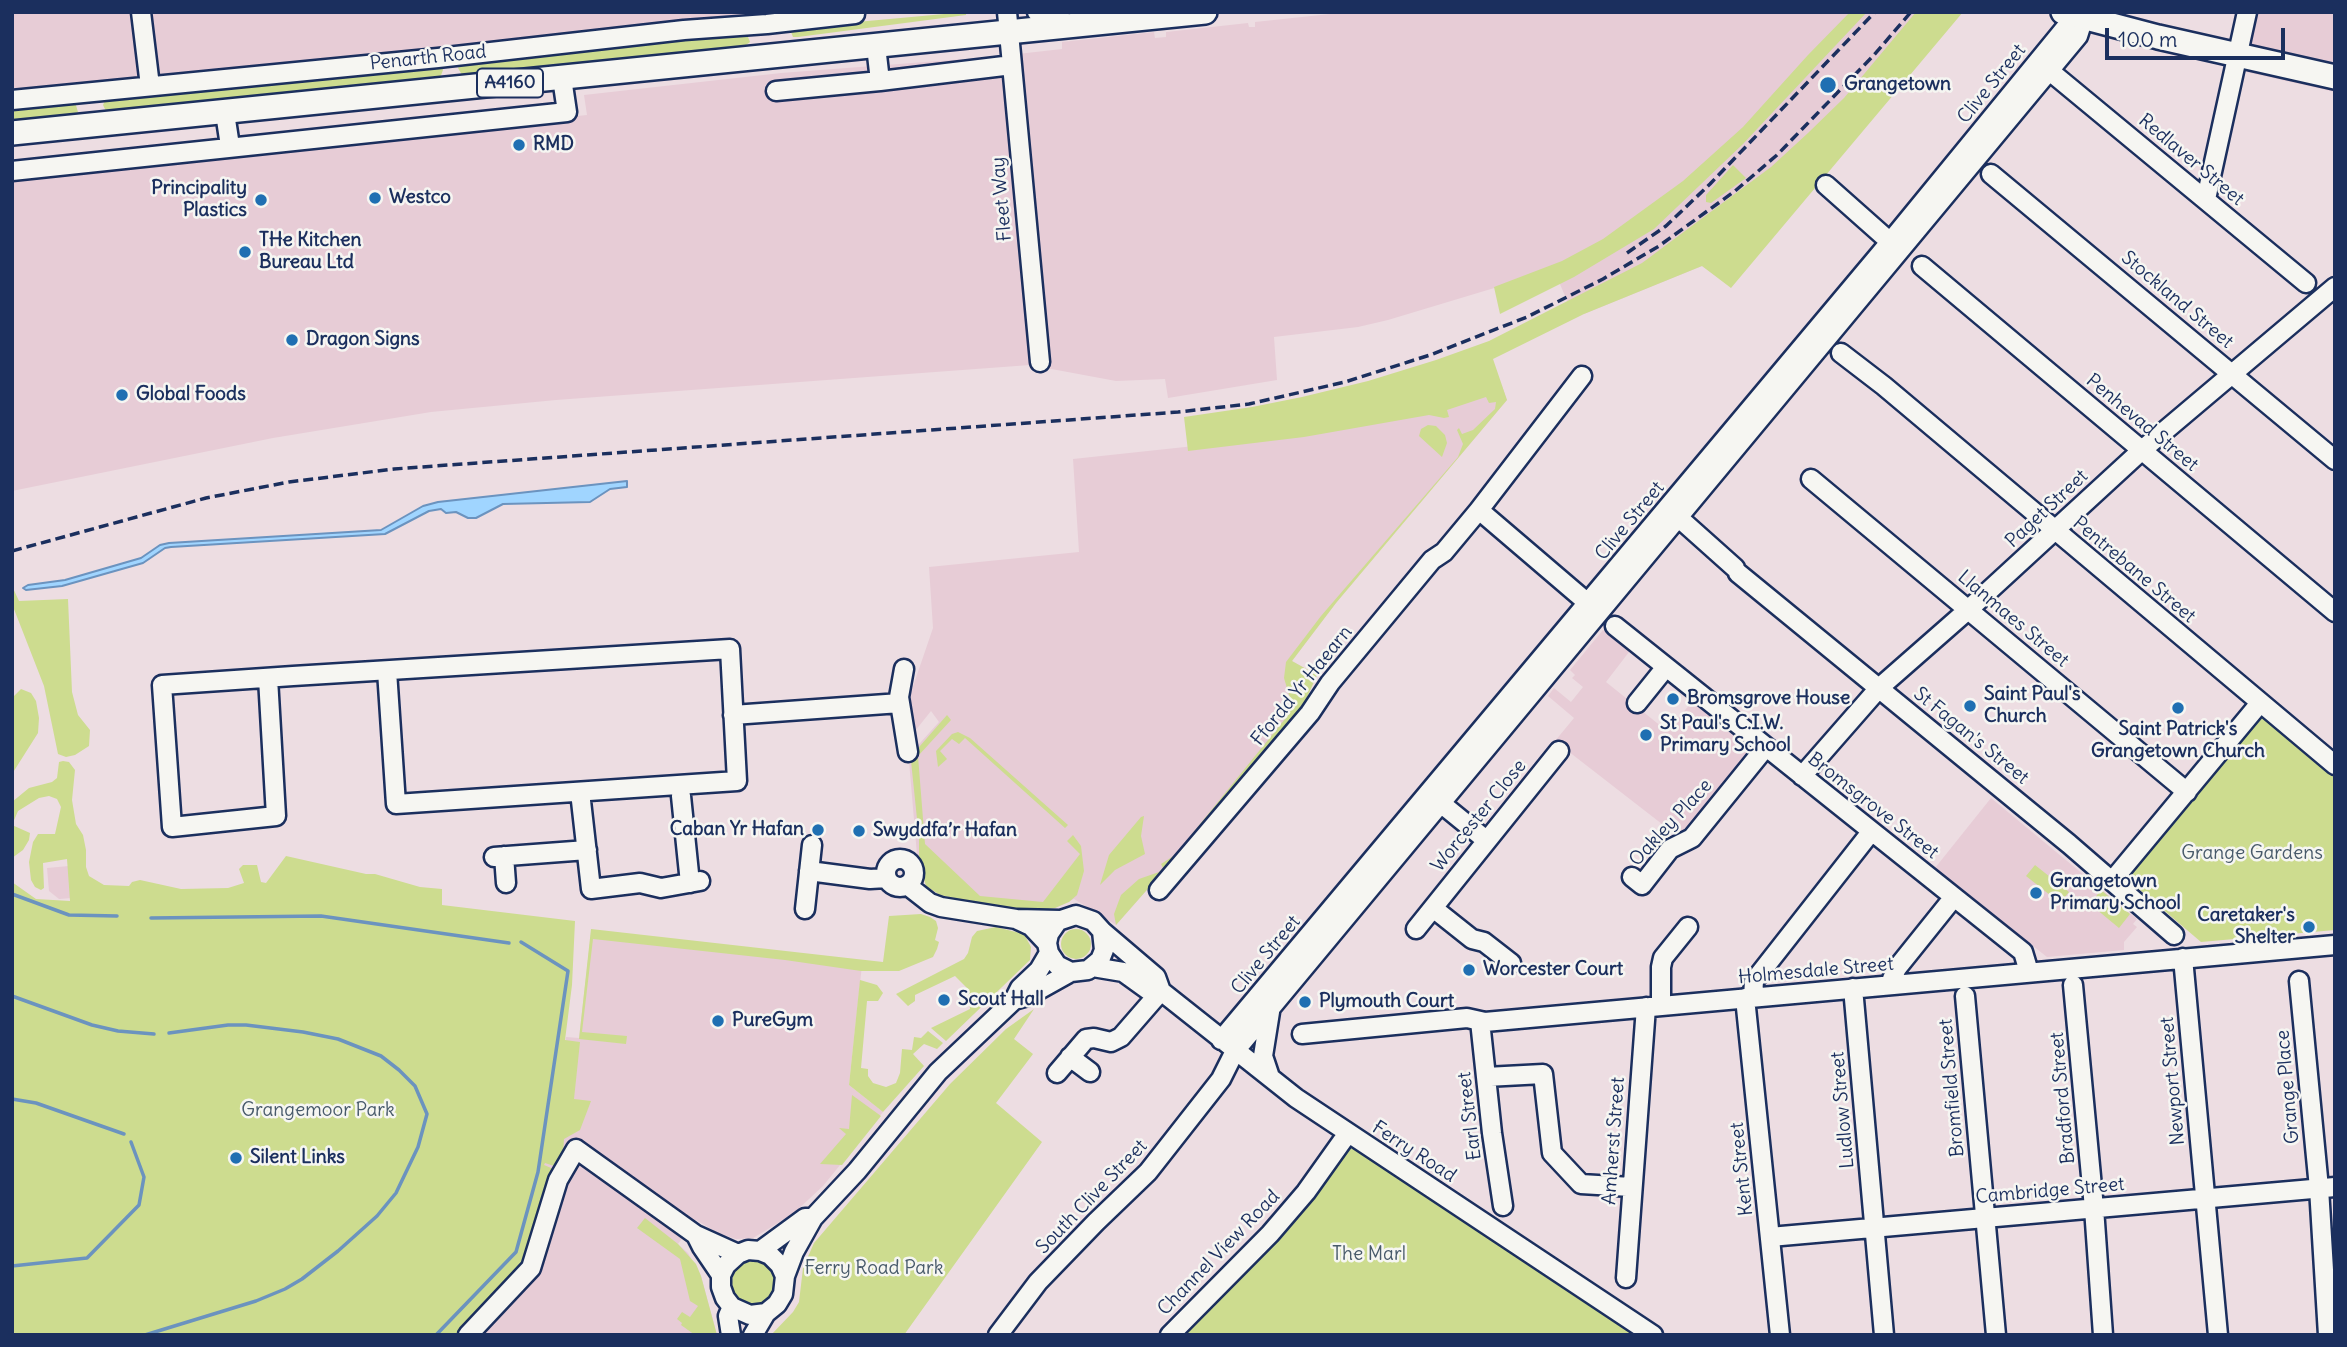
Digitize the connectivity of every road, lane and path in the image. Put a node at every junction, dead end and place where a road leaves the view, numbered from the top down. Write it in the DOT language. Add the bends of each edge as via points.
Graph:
graph roads {
  1 [pos="141,12"];
  2 [pos="1037,12"];
  3 [pos="1205,12"];
  4 [pos="2247,12"];
  5 [pos="855,14"];
  6 [pos="2078,14"];
  7 [pos="1008,22"];
  8 [pos="767,24"];
  9 [pos="1068,26"];
  10 [pos="876,46"];
  11 [pos="2238,55"];
  12 [pos="449,56"];
  13 [pos="772,57"];
  14 [pos="1012,65"];
  15 [pos="2043,66"];
  16 [pos="2335,77"];
  17 [pos="562,78"];
  18 [pos="880,81"];
  19 [pos="150,86"];
  20 [pos="453,89"];
  21 [pos="776,91"];
  22 [pos="89,93"];
  23 [pos="12,100"];
  24 [pos="225,113"];
  25 [pos="93,124"];
  26 [pos="12,133"];
  27 [pos="230,146"];
  28 [pos="12,171"];
  29 [pos="1992,174"];
  30 [pos="1826,185"];
  31 [pos="2206,199"];
  32 [pos="1895,246"];
  33 [pos="1922,267"];
  34 [pos="2306,283"];
  35 [pos="2331,297"];
  36 [pos="1841,353"];
  37 [pos="1040,362"];
  38 [pos="2232,374"];
  39 [pos="1582,376"];
  40 [pos="2142,450"];
  41 [pos="2335,460"];
  42 [pos="1811,479"];
  43 [pos="1479,510"];
  44 [pos="1679,518"];
  45 [pos="2055,531"];
  46 [pos="1593,608"];
  47 [pos="1969,609"];
  48 [pos="2335,612"];
  49 [pos="1615,626"];
  50 [pos="1666,667"];
  51 [pos="904,669"];
  52 [pos="387,671"];
  53 [pos="268,678"];
  54 [pos="1879,688"];
  55 [pos="900,702"];
  56 [pos="1637,703"];
  57 [pos="2260,703"];
  58 [pos="733,715"];
  59 [pos="1765,748"];
  60 [pos="1559,751"];
  61 [pos="908,752"];
  62 [pos="2335,765"];
  63 [pos="1802,776"];
  64 [pos="580,792"];
  65 [pos="2187,792"];
  66 [pos="681,796"];
  67 [pos="1435,798"];
  68 [pos="1871,832"];
  69 [pos="1486,840"];
  70 [pos="812,845"];
  71 [pos="587,849"];
  72 [pos="809,871"];
  73 [pos="1632,877"];
  74 [pos="2112,881"];
  75 [pos="506,883"];
  76 [pos="1159,890"];
  77 [pos="1954,897"];
  78 [pos="1433,908"];
  79 [pos="805,909"];
  80 [pos="1016,919"];
  81 [pos="1060,920"];
  82 [pos="1688,927"];
  83 [pos="1416,929"];
  84 [pos="1101,931"];
  85 [pos="2174,935"];
  86 [pos="2335,945"];
  87 [pos="1048,948"];
  88 [pos="2183,958"];
  89 [pos="1511,963"];
  90 [pos="1093,967"];
  91 [pos="1071,972"];
  92 [pos="2029,972"];
  93 [pos="1133,979"];
  94 [pos="2299,981"];
  95 [pos="1892,985"];
  96 [pos="2073,985"];
  97 [pos="1853,988"];
  98 [pos="1161,991"];
  99 [pos="1965,996"];
  100 [pos="1749,998"];
  101 [pos="1014,1000"];
  102 [pos="1653,1006"];
  103 [pos="1270,1009"];
  104 [pos="1135,1021"];
  105 [pos="1480,1021"];
  106 [pos="1302,1034"];
  107 [pos="1228,1045"];
  108 [pos="1070,1057"];
  109 [pos="1090,1072"];
  110 [pos="1057,1073"];
  111 [pos="1486,1077"];
  112 [pos="1271,1079"];
  113 [pos="1348,1133"];
  114 [pos="1631,1187"];
  115 [pos="2327,1187"];
  116 [pos="2205,1199"];
  117 [pos="1503,1206"];
  118 [pos="2094,1208"];
  119 [pos="813,1218"];
  120 [pos="1985,1218"];
  121 [pos="1875,1228"];
  122 [pos="696,1235"];
  123 [pos="1770,1237"];
  124 [pos="760,1251"];
  125 [pos="737,1254"];
  126 [pos="721,1275"];
  127 [pos="785,1276"];
  128 [pos="1626,1278"];
  129 [pos="732,1307"];
  130 [pos="766,1313"];
  131 [pos="468,1335"];
  132 [pos="731,1335"];
  133 [pos="753,1335"];
  134 [pos="999,1335"];
  135 [pos="1170,1335"];
  136 [pos="1653,1335"];
  137 [pos="1780,1335"];
  138 [pos="1884,1335"];
  139 [pos="1996,1335"];
  140 [pos="2103,1335"];
  141 [pos="2218,1335"];
  142 [pos="2328,1335"];
  1 -- 19 [label="street"];
  2 -- 9 [label="street" via="1057,16"];
  3 -- 9 [label="main road, Penarth Road / A4160"];
  4 -- 11 [label="street"];
  5 -- 8 [label="street, Penarth Road"];
  6 -- 11 [label="main road"];
  6 -- 15 [label="street, Clive Street" via="2078,36"];
  7 -- 9 [label="main road, Penarth Road / A4160"];
  7 -- 10 [label="main road, Penarth Road / A4160"];
  7 -- 14 [label="street, Fleet Way"];
  8 -- 12 [label="street, Penarth Road"];
  8 -- 13 [label="street"];
  10 -- 13 [label="main road, Penarth Road / A4160"];
  10 -- 18 [label="street"];
  11 -- 16 [label="main road"];
  11 -- 31 [label="street"];
  12 -- 19 [label="street, Penarth Road"];
  12 -- 20 [label="street"];
  13 -- 17 [label="main road, Penarth Road / A4160"];
  14 -- 18 [label="street"];
  14 -- 37 [label="street, Fleet Way"];
  15 -- 31 [label="street, Redlaver Street"];
  15 -- 32 [label="street, Clive Street"];
  17 -- 20 [label="main road, Penarth Road / A4160"];
  17 -- 27 [label="street" via="567,112"];
  18 -- 21 [label="street"];
  19 -- 22 [label="street, Penarth Road"];
  20 -- 24 [label="main road, Penarth Road / A4160"];
  22 -- 23 [label="street, Penarth Road"];
  22 -- 25 [label="street"];
  24 -- 25 [label="main road, Penarth Road / A4160"];
  24 -- 27 [label="street"];
  25 -- 26 [label="main road, Penarth Road / A4160"];
  27 -- 28 [label="street"];
  29 -- 38 [label="street, Stockland Street"];
  30 -- 32 [label="street"];
  31 -- 34 [label="street, Redlaver Street"];
  32 -- 44 [label="street, Clive Street"];
  32 -- 46 [label="street, Clive Street"];
  33 -- 40 [label="street, Penhevad Street"];
  35 -- 38 [label="street, Paget Street"];
  36 -- 45 [label="street, Pentrebane Street"];
  38 -- 40 [label="street, Paget Street"];
  38 -- 41 [label="street, Stockland Street"];
  39 -- 43 [label="street, Ffordd Yr Haearn"];
  40 -- 45 [label="street, Paget Street"];
  40 -- 48 [label="street, Penhevad Street"];
  42 -- 47 [label="street, Llanmaes Street"];
  43 -- 46 [label="street"];
  43 -- 76 [label="street, Ffordd Yr Haearn" via="1432,560 1310,713"];
  44 -- 46 [label="street, Clive Street"];
  44 -- 54 [label="street, St Fagan's Street"];
  45 -- 47 [label="street, Paget Street"];
  45 -- 57 [label="street, Pentrebane Street"];
  46 -- 67 [label="street, Clive Street"];
  47 -- 54 [label="street, Paget Street"];
  47 -- 65 [label="street, Llanmaes Street"];
  49 -- 50 [label="street, Bromsgrove Street"];
  50 -- 56 [label="street"];
  50 -- 59 [label="street, Bromsgrove Street"];
  51 -- 55 [label="street"];
  52 -- 53 [label="street"];
  52 -- 58 [label="street" via="730,649"];
  52 -- 64 [label="street" via="396,804"];
  53 -- 53 [label="street" via="276,816 172,827 162,685"];
  54 -- 63 [label="street, Paget Street"];
  54 -- 74 [label="street, St Fagan's Street"];
  55 -- 58 [label="street"];
  55 -- 61 [label="street"];
  57 -- 62 [label="street, Pentrebane Street"];
  57 -- 65 [label="street"];
  58 -- 64 [label="street" via="737,781"];
  59 -- 63 [label="street, Bromsgrove Street"];
  59 -- 73 [label="street, Oakley Place" via="1692,838 1670,849 1642,885"];
  60 -- 69 [label="street, Worcester Close"];
  63 -- 68 [label="street, Bromsgrove Street"];
  64 -- 71 [label="street"];
  65 -- 74 [label="street"];
  66 -- 71 [label="street" via="695,882 661,888 640,883 592,889"];
  67 -- 69 [label="street"];
  67 -- 103 [label="street, Clive Street"];
  67 -- 107 [label="street, Clive Street"];
  68 -- 77 [label="street, Bromsgrove Street"];
  68 -- 100 [label="street" via="1754,981"];
  69 -- 78 [label="street, Worcester Close"];
  70 -- 72 [label="street"];
  71 -- 75 [label="street" via="498,856"];
  72 -- 79 [label="street"];
  72 -- 80 [label="street" via="887,878 889,865 903,860 913,871 907,885 930,902"];
  74 -- 85 [label="street, St Fagan's Street"];
  77 -- 92 [label="street, Bromsgrove Street" via="2023,952"];
  77 -- 95 [label="street" via="1897,968"];
  78 -- 83 [label="street, Worcester Close"];
  78 -- 89 [label="street"];
  80 -- 81 [label="street"];
  80 -- 87 [label="street" via="1031,926"];
  81 -- 84 [label="street, Ferry Road" via="1076,915"];
  81 -- 87 [label="street, Ferry Road" via="1051,929"];
  82 -- 102 [label="street, Amherst Street" via="1663,958"];
  84 -- 90 [label="street" via="1104,950"];
  84 -- 98 [label="street, Ferry Road" via="1156,977"];
  86 -- 88 [label="street, Holmesdale Street"];
  87 -- 91 [label="street" via="1057,965"];
  87 -- 101 [label="street, Ferry Road" via="1039,970"];
  88 -- 92 [label="street, Holmesdale Street"];
  88 -- 116 [label="street, Newport Street"];
  90 -- 91 [label="street, Ferry Road"];
  90 -- 93 [label="street, Ferry Road"];
  91 -- 101 [label="street, Ferry Road"];
  92 -- 95 [label="street, Holmesdale Street"];
  93 -- 98 [label="street, Ferry Road" via="1148,990"];
  93 -- 104 [label="street" via="1138,1000"];
  94 -- 115 [label="street, Grange Place"];
  95 -- 97 [label="street, Holmesdale Street"];
  96 -- 118 [label="street, Bradford Street"];
  97 -- 100 [label="street, Holmesdale Street"];
  97 -- 121 [label="street, Ludlow Street"];
  98 -- 104 [label="street"];
  98 -- 107 [label="street, Ferry Road"];
  99 -- 120 [label="street, Bromfield Street"];
  100 -- 102 [label="street, Holmesdale Street"];
  100 -- 123 [label="street, Kent Street"];
  101 -- 119 [label="street, Ferry Road" via="938,1072"];
  102 -- 105 [label="street, Holmesdale Street"];
  102 -- 114 [label="street, Amherst Street"];
  103 -- 107 [label="street, Clive Street"];
  103 -- 112 [label="street, Clive Street" via="1263,1056"];
  104 -- 108 [label="street" via="1117,1040 1086,1039"];
  105 -- 106 [label="street, Holmesdale Street" via="1467,1018"];
  105 -- 111 [label="street, Earl Street"];
  107 -- 112 [label="street, Ferry Road"];
  107 -- 134 [label="street, South Clive Street" via="1221,1079 1148,1172 1038,1282"];
  108 -- 109 [label="street"];
  108 -- 110 [label="street"];
  111 -- 114 [label="street" via="1543,1074 1552,1153 1581,1184"];
  111 -- 117 [label="street, Earl Street"];
  112 -- 113 [label="street, Ferry Road"];
  113 -- 135 [label="street, Channel View Road" via="1270,1234"];
  113 -- 136 [label="street, Ferry Road"];
  114 -- 128 [label="street, Amherst Street"];
  115 -- 116 [label="street, Cambridge Street"];
  115 -- 142 [label="street, Grange Place"];
  116 -- 118 [label="street, Cambridge Street"];
  116 -- 141 [label="street, Newport Street"];
  118 -- 120 [label="street, Cambridge Street"];
  118 -- 140 [label="street, Bradford Street"];
  119 -- 124 [label="street, Ferry Road"];
  119 -- 127 [label="street, Ferry Road"];
  120 -- 121 [label="street, Cambridge Street"];
  120 -- 139 [label="street, Bromfield Street"];
  121 -- 123 [label="street, Cambridge Street"];
  121 -- 138 [label="street, Ludlow Street"];
  122 -- 125 [label="street"];
  122 -- 126 [label="street"];
  122 -- 131 [label="street" via="576,1149 558,1180 531,1268"];
  123 -- 137 [label="street, Kent Street"];
  124 -- 125 [label="street, Ferry Road"];
  124 -- 127 [label="street" via="770,1255"];
  125 -- 126 [label="street"];
  126 -- 129 [label="street" via="721,1287"];
  127 -- 130 [label="street, Ferry Road" via="783,1294"];
  129 -- 130 [label="street" via="750,1315"];
  129 -- 132 [label="street"];
  130 -- 133 [label="street, Ferry Road"];
}
